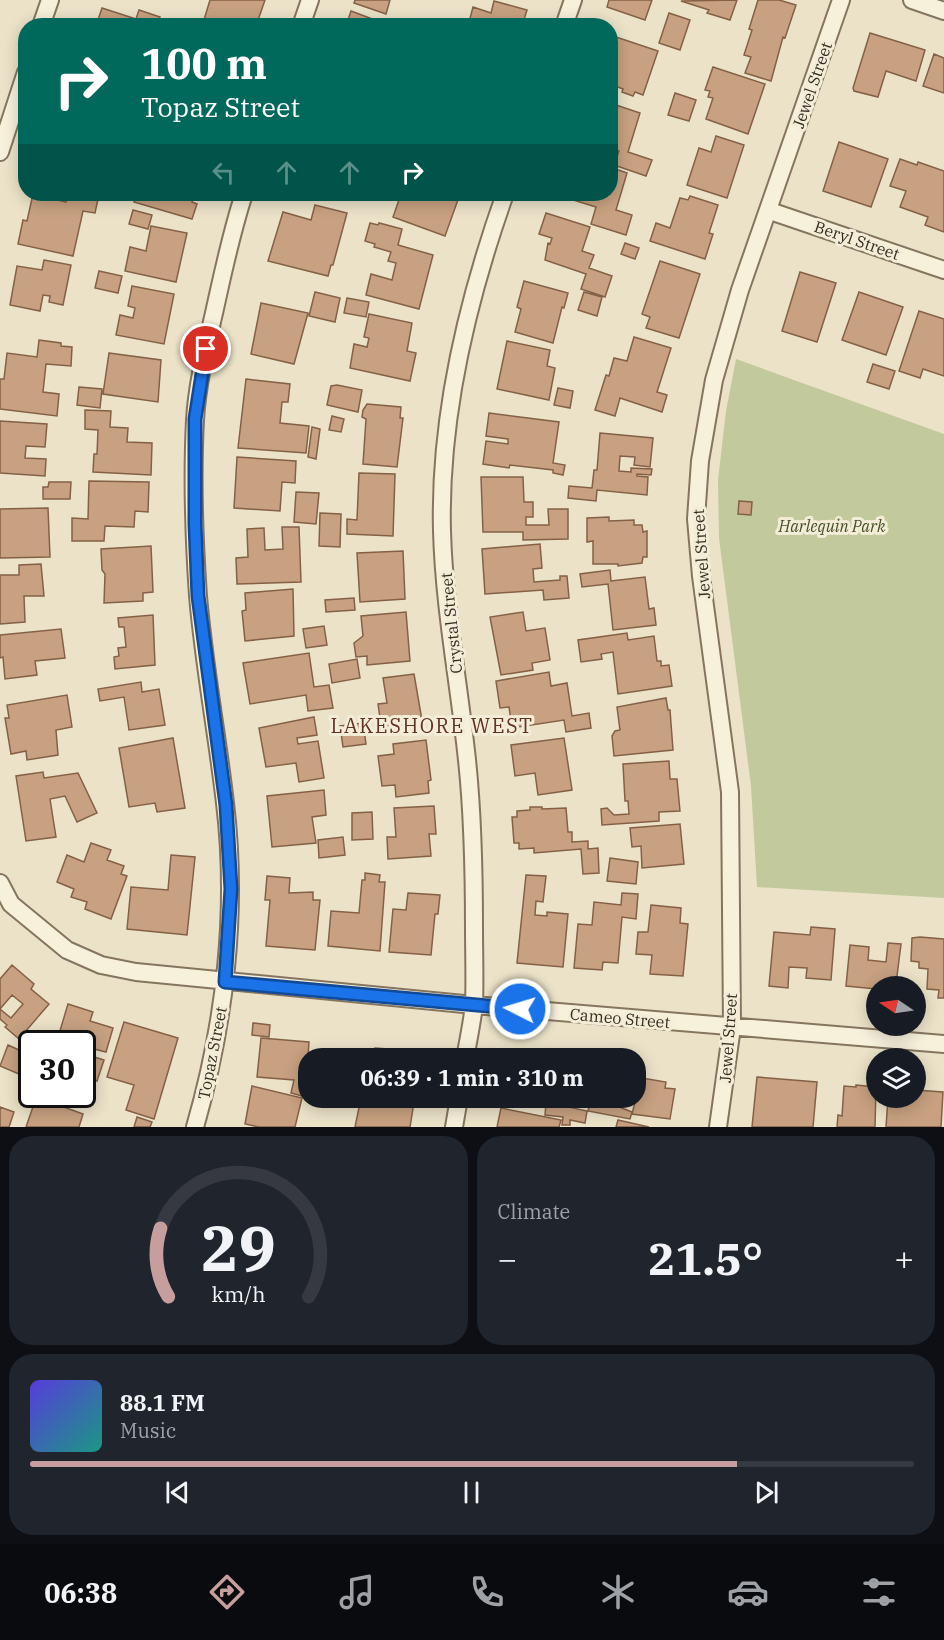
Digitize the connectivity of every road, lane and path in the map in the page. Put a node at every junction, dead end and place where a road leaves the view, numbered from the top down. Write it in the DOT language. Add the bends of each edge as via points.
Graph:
graph roads {
  1 [pos="50,0"];
  2 [pos="310,0"];
  3 [pos="573,0"];
  4 [pos="841,0"];
  5 [pos="912,0"];
  6 [pos="944,11"];
  7 [pos="44,18"];
  8 [pos="304,18"];
  9 [pos="567,18"];
  10 [pos="18,97"];
  11 [pos="0,152"];
  12 [pos="242,201"];
  13 [pos="503,201"];
  14 [pos="770,211"];
  15 [pos="944,270"];
  16 [pos="0,883"];
  17 [pos="225,982"];
  18 [pos="474,1005"];
  19 [pos="732,1028"];
  20 [pos="944,1044"];
  21 [pos="467,1048"];
  22 [pos="457,1108"];
  23 [pos="195,1127"];
  24 [pos="454,1127"];
  25 [pos="718,1127"];
  1 -- 7 [label="street"];
  2 -- 8 [label="street"];
  3 -- 9 [label="street"];
  4 -- 14 [label="street, Jewel Street"];
  5 -- 6 [label="street"];
  10 -- 11 [label="street"];
  12 -- 17 [label="street, Topaz Street" via="209,338 195,419 198,596 226,805 231,889"];
  13 -- 18 [label="street, Crystal Street" via="458,358 444,463 442,530 447,609 466,753 474,857"];
  14 -- 15 [label="street, Beryl Street"];
  14 -- 19 [label="street, Jewel Street" via="740,290 714,380 700,461 696,519 730,792"];
  16 -- 17 [label="street, Cameo Street" via="11,904 37,927 67,950 101,965"];
  17 -- 18 [label="street, Cameo Street"];
  17 -- 23 [label="street, Topaz Street" via="208,1082"];
  18 -- 19 [label="street, Cameo Street"];
  18 -- 21 [label="street, Crystal Street"];
  19 -- 20 [label="street, Cameo Street"];
  19 -- 25 [label="street, Jewel Street"];
  22 -- 24 [label="street"];
}
